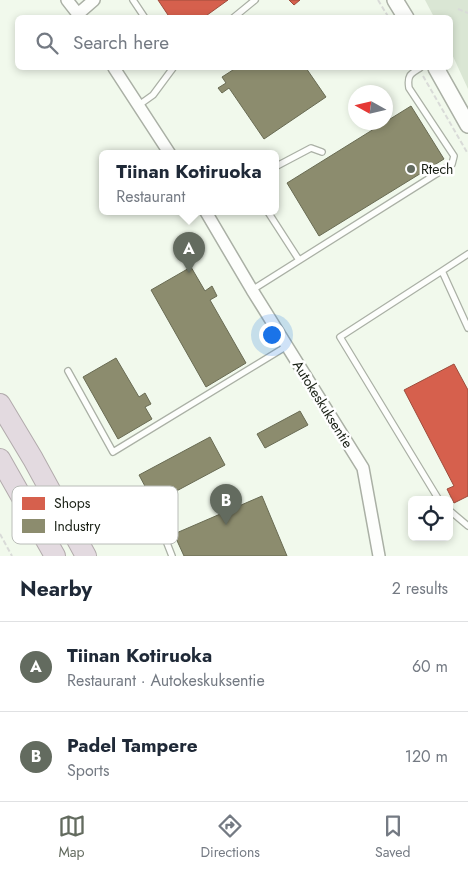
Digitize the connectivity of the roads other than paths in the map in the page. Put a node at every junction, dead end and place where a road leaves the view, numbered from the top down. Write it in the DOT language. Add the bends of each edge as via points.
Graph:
graph roads {
  1 [pos="67,0"];
  2 [pos="94,0"];
  3 [pos="133,0"];
  4 [pos="255,0"];
  5 [pos="395,0"];
  6 [pos="78,15"];
  7 [pos="80,15"];
  8 [pos="143,15"];
  9 [pos="237,15"];
  10 [pos="404,15"];
  11 [pos="115,70"];
  12 [pos="172,70"];
  13 [pos="417,70"];
  14 [pos="437,70"];
  15 [pos="139,105"];
  16 [pos="468,125"];
  17 [pos="167,150"];
  18 [pos="322,152"];
  19 [pos="279,165"];
  20 [pos="208,215"];
  21 [pos="270,215"];
  22 [pos="468,254"];
  23 [pos="300,260"];
  24 [pos="442,271"];
  25 [pos="252,290"];
  26 [pos="468,328"];
  27 [pos="286,346"];
  28 [pos="68,371"];
  29 [pos="0,404"];
  30 [pos="0,458"];
  31 [pos="15,486"];
  32 [pos="48,486"];
  33 [pos="438,496"];
  34 [pos="453,513"];
  35 [pos="468,526"];
  36 [pos="47,544"];
  37 [pos="79,544"];
  38 [pos="167,544"];
  39 [pos="54,556"];
  40 [pos="86,556"];
  41 [pos="172,556"];
  42 [pos="378,556"];
  1 -- 6 [label="street"];
  2 -- 7 [label="street"];
  3 -- 8 [label="lane"];
  4 -- 9 [label="lane"];
  5 -- 10 [label="main road"];
  11 -- 15 [label="street"];
  12 -- 15 [label="lane" via="153,95"];
  13 -- 23 [label="lane" via="407,78 409,88 454,156 452,164"];
  14 -- 16 [label="main road"];
  15 -- 17 [label="street"];
  18 -- 19 [label="lane" via="311,148"];
  20 -- 25 [label="street, Autokeskuksentie"];
  21 -- 23 [label="lane"];
  22 -- 24 [label="lane"];
  23 -- 25 [label="lane"];
  24 -- 26 [label="lane"];
  24 -- 33 [label="lane" via="340,337"];
  25 -- 27 [label="street, Autokeskuksentie"];
  27 -- 28 [label="lane" via="113,452"];
  27 -- 42 [label="street, Autokeskuksentie" via="363,468"];
  29 -- 32 [label="highway"];
  30 -- 31 [label="highway"];
  34 -- 35 [label="lane"];
  36 -- 39 [label="highway"];
  37 -- 40 [label="highway"];
  38 -- 41 [label="lane"];
}
